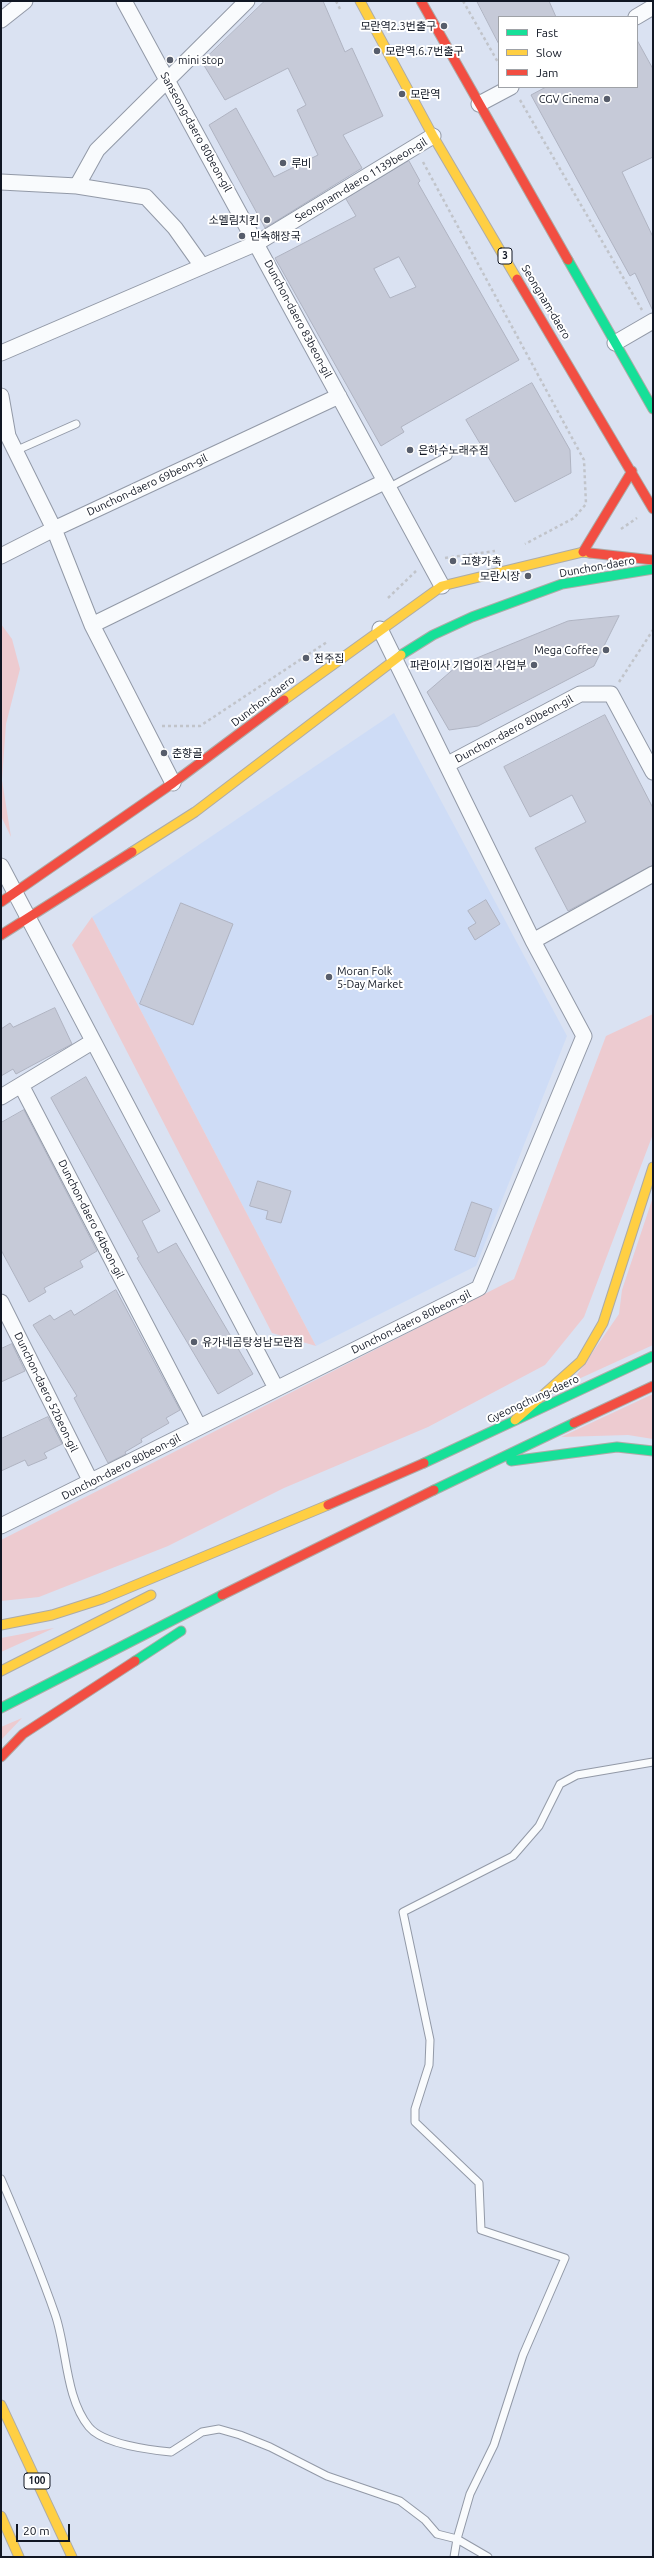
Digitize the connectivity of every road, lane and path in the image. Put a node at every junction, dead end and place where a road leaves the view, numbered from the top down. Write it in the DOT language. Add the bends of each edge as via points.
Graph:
graph roads {
  1 [pos="25,1"];
  2 [pos="124,1"];
  3 [pos="247,1"];
  4 [pos="336,1"];
  5 [pos="360,1"];
  6 [pos="421,1"];
  7 [pos="463,1"];
  8 [pos="651,8"];
  9 [pos="344,15"];
  10 [pos="638,16"];
  11 [pos="1,20"];
  12 [pos="498,62"];
  13 [pos="168,79"];
  14 [pos="513,90"];
  15 [pos="479,104"];
  16 [pos="433,136"];
  17 [pos="415,147"];
  18 [pos="1,182"];
  19 [pos="77,186"];
  20 [pos="257,243"];
  21 [pos="202,266"];
  22 [pos="651,322"];
  23 [pos="615,343"];
  24 [pos="1,353"];
  25 [pos="1,396"];
  26 [pos="339,396"];
  27 [pos="653,409"];
  28 [pos="76,424"];
  29 [pos="5,438"];
  30 [pos="15,451"];
  31 [pos="448,456"];
  32 [pos="632,471"];
  33 [pos="386,485"];
  34 [pos="586,504"];
  35 [pos="653,509"];
  36 [pos="628,523"];
  37 [pos="54,529"];
  38 [pos="619,531"];
  39 [pos="583,552"];
  40 [pos="1,556"];
  41 [pos="653,560"];
  42 [pos="653,569"];
  43 [pos="442,586"];
  44 [pos="92,625"];
  45 [pos="380,628"];
  46 [pos="653,630"];
  47 [pos="395,659"];
  48 [pos="611,694"];
  49 [pos="448,764"];
  50 [pos="653,772"];
  51 [pos="173,784"];
  52 [pos="1,866"];
  53 [pos="653,874"];
  54 [pos="14,893"];
  55 [pos="1,902"];
  56 [pos="29,916"];
  57 [pos="1,935"];
  58 [pos="533,941"];
  59 [pos="92,1042"];
  60 [pos="21,1085"];
  61 [pos="1,1097"];
  62 [pos="653,1167"];
  63 [pos="1,1302"];
  64 [pos="653,1356"];
  65 [pos="653,1386"];
  66 [pos="276,1388"];
  67 [pos="515,1420"];
  68 [pos="199,1427"];
  69 [pos="653,1451"];
  70 [pos="478,1468"];
  71 [pos="91,1482"];
  72 [pos="303,1517"];
  73 [pos="1,1526"];
  74 [pos="303,1553"];
  75 [pos="205,1567"];
  76 [pos="163,1589"];
  77 [pos="210,1613"];
  78 [pos="1,1625"];
  79 [pos="190,1626"];
  80 [pos="1,1671"];
  81 [pos="1,1708"];
  82 [pos="1,1757"];
  83 [pos="653,1762"];
  84 [pos="1,2179"];
  85 [pos="1,2405"];
  86 [pos="1,2516"];
  87 [pos="457,2539"];
  88 [pos="19,2557"];
  89 [pos="72,2557"];
  90 [pos="454,2557"];
  91 [pos="488,2557"];
  1 -- 11 [label="street"];
  2 -- 13 [label="street, Sanseong-daero 80beon-gil"];
  3 -- 13 [label="street"];
  4 -- 9 [label="path"];
  5 -- 16 [label="main road, Seongnam-daero / 3"];
  6 -- 15 [label="main road"];
  7 -- 12 [label="path"];
  8 -- 10 [label="street"];
  13 -- 19 [label="street" via="97,150"];
  13 -- 20 [label="street, Sanseong-daero 80beon-gil"];
  14 -- 15 [label="street"];
  14 -- 22 [label="path"];
  15 -- 23 [label="main road"];
  16 -- 17 [label="street, Seongnam-daero 1139beon-gil"];
  16 -- 32 [label="main road, Seongnam-daero / 3"];
  17 -- 20 [label="street, Seongnam-daero 1139beon-gil"];
  17 -- 34 [label="path" via="584,460"];
  18 -- 19 [label="street"];
  19 -- 21 [label="street" via="146,197 174,228"];
  20 -- 21 [label="street, Seongnam-daero 1139beon-gil"];
  20 -- 26 [label="street, Dunchon-daero 83beon-gil"];
  21 -- 24 [label="street, Seongnam-daero 1139beon-gil"];
  22 -- 23 [label="street"];
  23 -- 27 [label="main road"];
  25 -- 29 [label="street"];
  26 -- 33 [label="street, Dunchon-daero 83beon-gil"];
  26 -- 37 [label="street, Dunchon-daero 69beon-gil"];
  28 -- 30 [label="lane"];
  29 -- 30 [label="street"];
  30 -- 37 [label="street"];
  31 -- 33 [label="lane"];
  32 -- 35 [label="main road, Seongnam-daero / 3"];
  32 -- 39 [label="main road"];
  33 -- 43 [label="street, Dunchon-daero 83beon-gil"];
  33 -- 44 [label="street" via="238,553"];
  36 -- 38 [label="path"];
  37 -- 40 [label="street, Dunchon-daero 69beon-gil"];
  37 -- 44 [label="street"];
  39 -- 41 [label="main road, Dunchon-daero"];
  39 -- 43 [label="main road, Dunchon-daero"];
  42 -- 47 [label="main road, Dunchon-daero" via="562,584 472,617 433,635"];
  43 -- 45 [label="main road, Dunchon-daero"];
  44 -- 51 [label="street"];
  45 -- 47 [label="street, Dunchon-daero 80beon-gil"];
  45 -- 51 [label="main road, Dunchon-daero"];
  46 -- 48 [label="path"];
  47 -- 49 [label="street, Dunchon-daero 80beon-gil"];
  47 -- 56 [label="main road, Dunchon-daero" via="195,812"];
  48 -- 49 [label="street, Dunchon-daero 80beon-gil" via="580,694"];
  48 -- 50 [label="street"];
  49 -- 58 [label="street, Dunchon-daero 80beon-gil"];
  51 -- 54 [label="main road, Dunchon-daero"];
  52 -- 54 [label="street"];
  53 -- 58 [label="street"];
  54 -- 55 [label="main road, Dunchon-daero"];
  54 -- 56 [label="street"];
  56 -- 57 [label="main road, Dunchon-daero"];
  56 -- 59 [label="street"];
  58 -- 66 [label="street, Dunchon-daero 80beon-gil" via="584,1036 479,1288"];
  59 -- 60 [label="street"];
  59 -- 66 [label="street"];
  60 -- 61 [label="street"];
  60 -- 68 [label="street, Dunchon-daero 64beon-gil"];
  62 -- 67 [label="main road" via="604,1323 581,1361"];
  63 -- 71 [label="street, Dunchon-daero 52beon-gil"];
  64 -- 67 [label="main road, Gyeongchung-daero"];
  65 -- 70 [label="main road"];
  66 -- 68 [label="street, Dunchon-daero 80beon-gil"];
  67 -- 72 [label="main road, Gyeongchung-daero"];
  68 -- 71 [label="street, Dunchon-daero 80beon-gil"];
  69 -- 70 [label="main road" via="617,1447 596,1449 521,1459"];
  70 -- 74 [label="main road"];
  71 -- 73 [label="street, Dunchon-daero 80beon-gil"];
  72 -- 75 [label="main road"];
  72 -- 78 [label="main road" via="105,1600"];
  74 -- 77 [label="main road"];
  74 -- 81 [label="main road"];
  76 -- 80 [label="main road"];
  79 -- 82 [label="main road" via="22,1734"];
  83 -- 87 [label="lane" via="577,1775 560,1784 539,1826 513,1856 403,1912 430,2040 429,2065 415,2110 415,2122 479,2183 481,2230 565,2258 523,2355 494,2444 470,2494"];
  84 -- 87 [label="lane" via="56,2316 64,2358 79,2411 89,2428 113,2440 141,2449 171,2452 202,2432 218,2429 240,2435 327,2476 400,2501 425,2520 437,2534"];
  85 -- 89 [label="main road, 100"];
  86 -- 88 [label="main road"];
  87 -- 90 [label="lane"];
  87 -- 91 [label="lane"];
}
